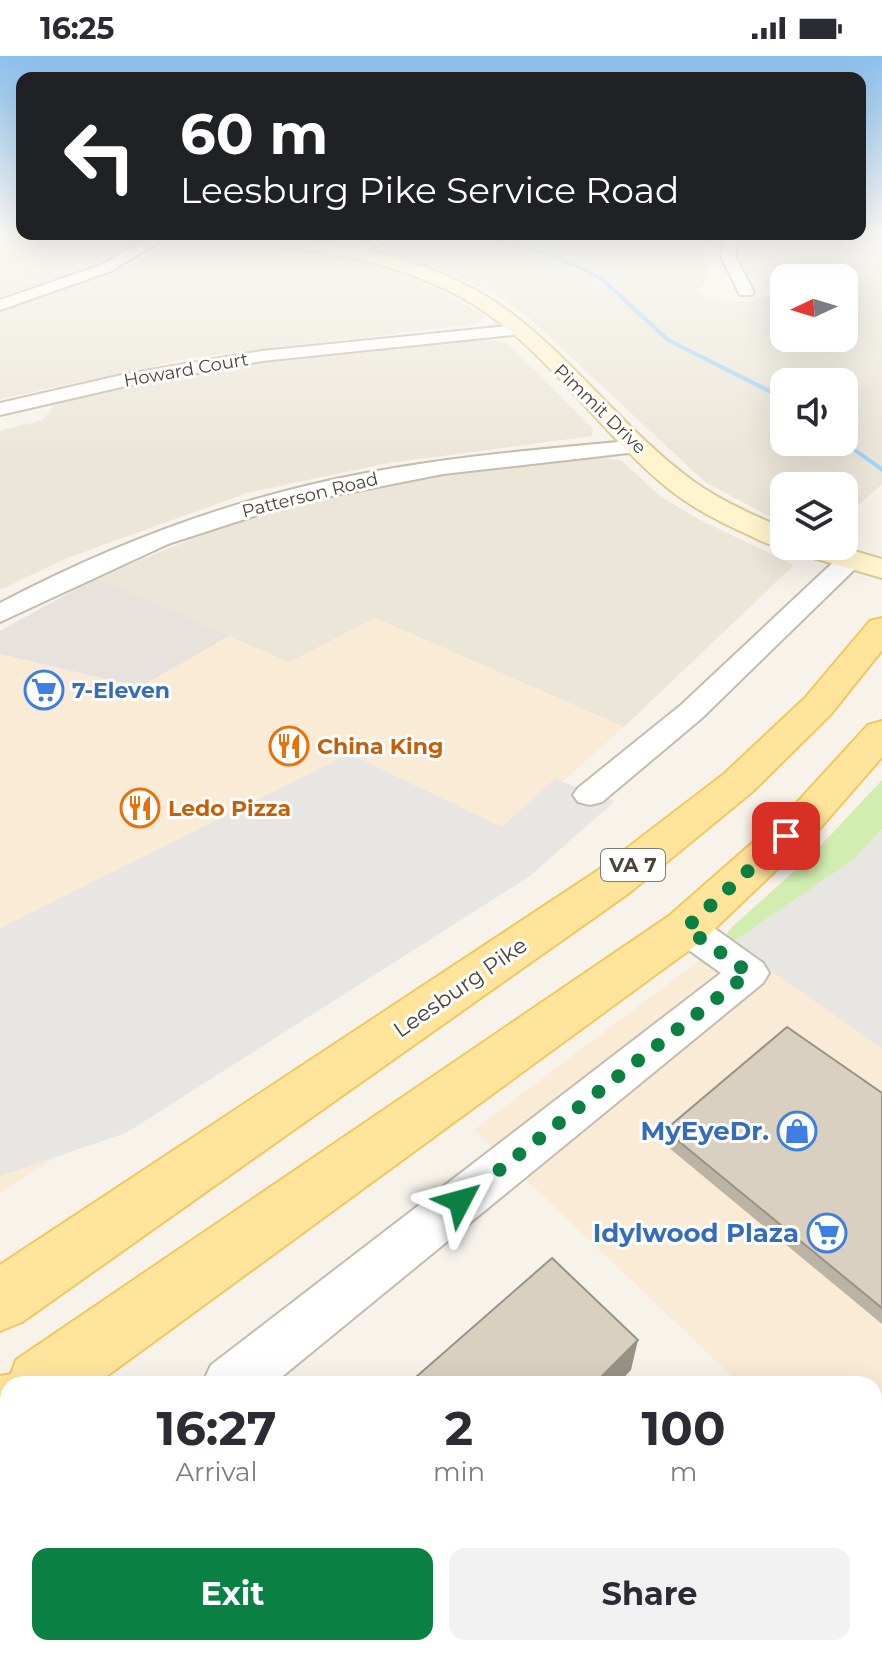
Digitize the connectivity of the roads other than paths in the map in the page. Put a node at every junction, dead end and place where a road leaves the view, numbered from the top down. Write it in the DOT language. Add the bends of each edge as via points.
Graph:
graph roads {
  1 [pos="488,307"];
  2 [pos="517,330"];
  3 [pos="1,415"];
  4 [pos="638,446"];
  5 [pos="770,533"];
  6 [pos="850,560"];
  7 [pos="882,569"];
  8 [pos="0,614"];
  9 [pos="882,628"];
  10 [pos="882,733"];
  11 [pos="590,795"];
  12 [pos="686,928"];
  13 [pos="0,1301"];
  14 [pos="51,1376"];
  15 [pos="240,1376"];
  1 -- 2 [label="street, Pimmit Drive"];
  2 -- 3 [label="street, Howard Court" via="262,356 126,380"];
  2 -- 4 [label="street, Pimmit Drive"];
  4 -- 5 [label="street, Pimmit Drive" via="691,492"];
  4 -- 8 [label="street, Patterson Road" via="412,472 274,501 93,565"];
  6 -- 7 [label="street"];
  6 -- 11 [label="street" via="697,708"];
  9 -- 13 [label="main road, Leesburg Pike / VA 7" via="818,706 738,783 613,882"];
  10 -- 12 [label="main road" via="806,818"];
  12 -- 14 [label="main road"];
  12 -- 15 [label="street" via="749,973"];
}
